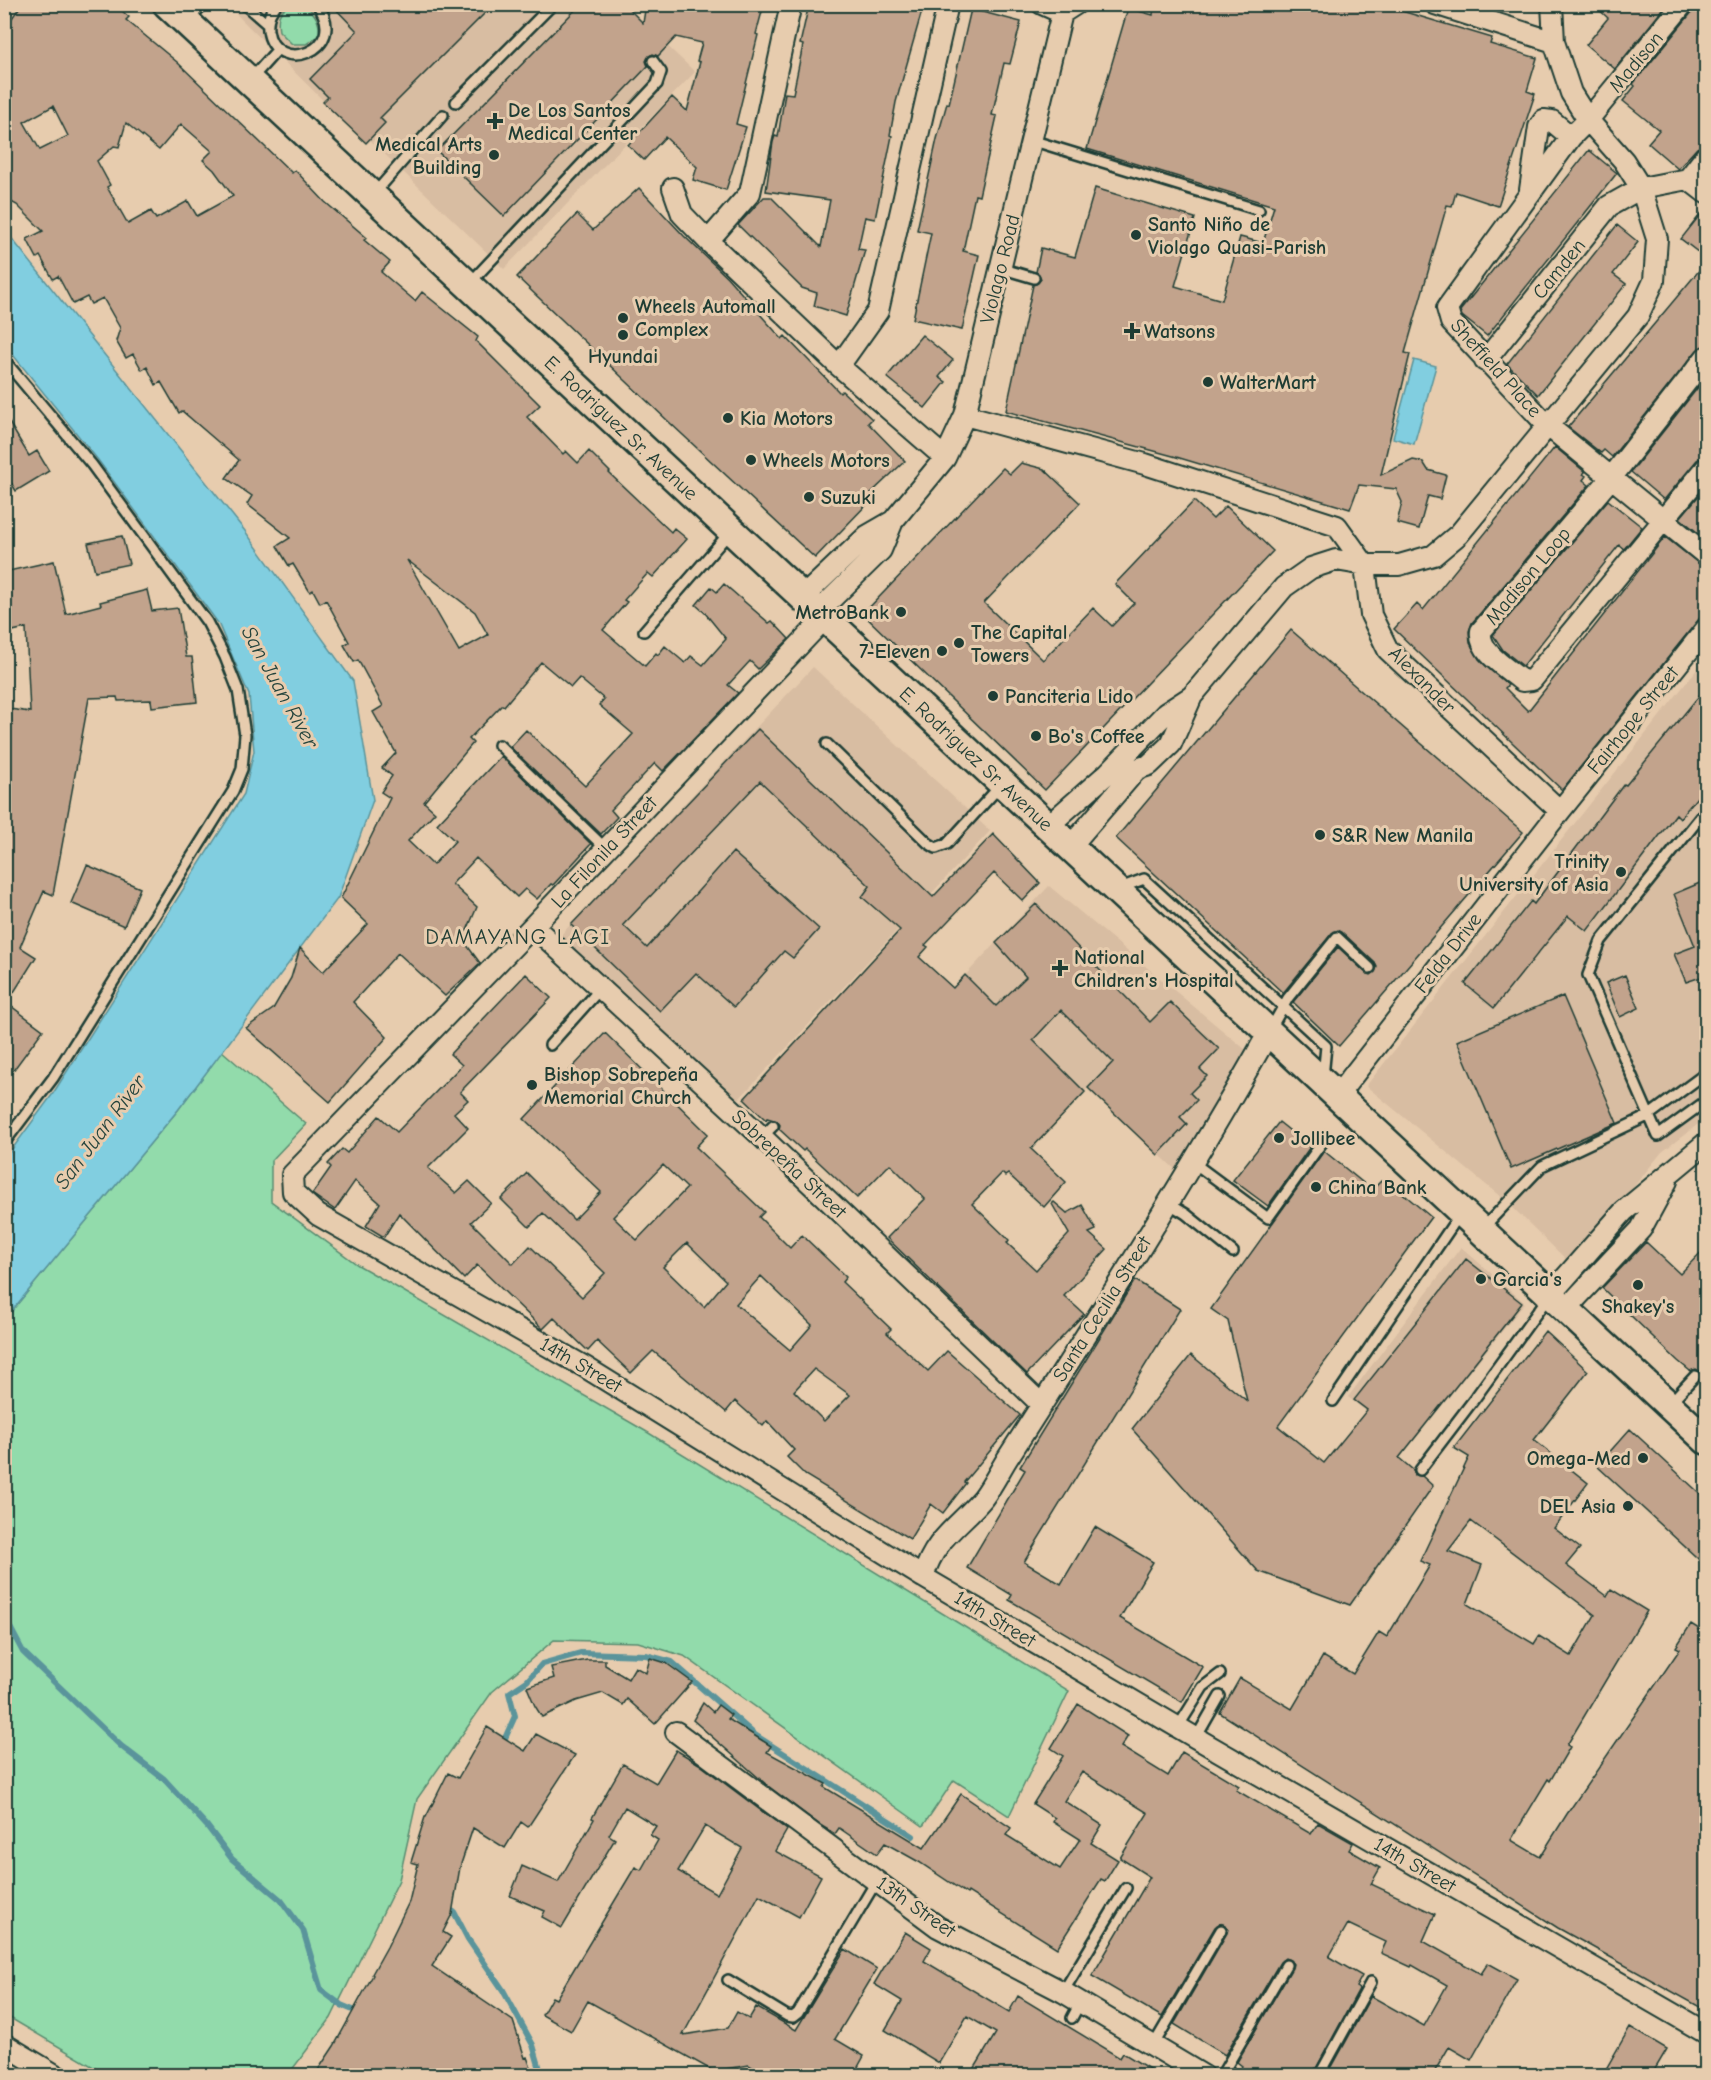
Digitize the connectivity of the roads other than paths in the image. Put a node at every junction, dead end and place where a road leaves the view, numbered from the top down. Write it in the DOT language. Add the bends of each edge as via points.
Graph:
graph roads {
  1 [pos="244,4"];
  2 [pos="277,4"];
  3 [pos="317,4"];
  4 [pos="553,4"];
  5 [pos="790,4"];
  6 [pos="948,4"];
  7 [pos="1042,4"];
  8 [pos="1435,4"];
  9 [pos="1552,4"];
  10 [pos="1683,4"];
  11 [pos="1069,9"];
  12 [pos="186,10"];
  13 [pos="268,20"];
  14 [pos="1554,42"];
  15 [pos="278,49"];
  16 [pos="653,61"];
  17 [pos="249,81"];
  18 [pos="456,102"];
  19 [pos="443,115"];
  20 [pos="1588,120"];
  21 [pos="1571,137"];
  22 [pos="1031,140"];
  23 [pos="1707,156"];
  24 [pos="1688,179"];
  25 [pos="673,188"];
  26 [pos="1641,188"];
  27 [pos="1529,192"];
  28 [pos="1707,193"];
  29 [pos="372,196"];
  30 [pos="1259,210"];
  31 [pos="708,241"];
  32 [pos="1000,268"];
  33 [pos="1034,278"];
  34 [pos="468,285"];
  35 [pos="1707,357"];
  36 [pos="4,360"];
  37 [pos="1485,361"];
  38 [pos="840,366"];
  39 [pos="965,415"];
  40 [pos="1547,425"];
  41 [pos="945,458"];
  42 [pos="1707,468"];
  43 [pos="1611,478"];
  44 [pos="1665,519"];
  45 [pos="731,530"];
  46 [pos="1707,555"];
  47 [pos="1365,565"];
  48 [pos="815,609"];
  49 [pos="1707,628"];
  50 [pos="644,631"];
  51 [pos="1192,696"];
  52 [pos="827,744"];
  53 [pos="499,745"];
  54 [pos="1115,779"];
  55 [pos="1002,783"];
  56 [pos="1707,810"];
  57 [pos="1560,811"];
  58 [pos="1048,826"];
  59 [pos="1070,847"];
  60 [pos="606,849"];
  61 [pos="1150,870"];
  62 [pos="1144,879"];
  63 [pos="1117,890"];
  64 [pos="534,927"];
  65 [pos="1370,968"];
  66 [pos="601,988"];
  67 [pos="1286,1002"];
  68 [pos="1269,1032"];
  69 [pos="550,1045"];
  70 [pos="1707,1073"];
  71 [pos="1330,1089"];
  72 [pos="1707,1101"];
  73 [pos="1648,1116"];
  74 [pos="1324,1140"];
  75 [pos="4,1143"];
  76 [pos="1707,1143"];
  77 [pos="1194,1162"];
  78 [pos="293,1192"];
  79 [pos="1167,1203"];
  80 [pos="1471,1221"];
  81 [pos="1233,1252"];
  82 [pos="1558,1301"];
  83 [pos="1695,1376"];
  84 [pos="1333,1401"];
  85 [pos="1668,1404"];
  86 [pos="1042,1405"];
  87 [pos="1700,1430"];
  88 [pos="1420,1470"];
  89 [pos="923,1577"];
  90 [pos="1220,1674"];
  91 [pos="1220,1696"];
  92 [pos="1178,1727"];
  93 [pos="676,1732"];
  94 [pos="1196,1738"];
  95 [pos="877,1880"];
  96 [pos="1126,1888"];
  97 [pos="1221,1930"];
  98 [pos="1286,1965"];
  99 [pos="728,1980"];
  100 [pos="1371,1982"];
  101 [pos="1063,1992"];
  102 [pos="1707,2033"];
  103 [pos="4,2044"];
  104 [pos="1153,2046"];
  105 [pos="57,2076"];
  106 [pos="1204,2076"];
  107 [pos="1221,2076"];
  108 [pos="1319,2076"];
  1 -- 13 [label="lane"];
  2 -- 13 [label="lane"];
  3 -- 15 [label="lane" via="323,12 326,32 316,49 297,56"];
  4 -- 18 [label="lane"];
  5 -- 31 [label="street" via="750,193"];
  6 -- 38 [label="street" via="878,311"];
  7 -- 11 [label="street"];
  8 -- 14 [label="street"];
  9 -- 14 [label="street"];
  10 -- 20 [label="street, Madison"];
  11 -- 22 [label="street, Violago Road"];
  12 -- 17 [label="main road, E. Rodriguez Sr. Avenue"];
  13 -- 15 [label="lane" via="268,33"];
  14 -- 20 [label="street" via="1571,93"];
  15 -- 17 [label="lane"];
  16 -- 34 [label="lane" via="661,72 657,84"];
  17 -- 29 [label="main road, E. Rodriguez Sr. Avenue"];
  19 -- 29 [label="lane"];
  20 -- 21 [label="street, Sheffield Place"];
  20 -- 26 [label="street" via="1624,161"];
  21 -- 27 [label="street, Sheffield Place"];
  21 -- 27 [label="street, Sheffield Place" via="1552,121 1544,120 1539,128"];
  22 -- 30 [label="lane"];
  22 -- 32 [label="street, Violago Road"];
  23 -- 24 [label="street"];
  24 -- 26 [label="street, Camden"];
  24 -- 28 [label="street"];
  25 -- 31 [label="street" via="682,214"];
  26 -- 37 [label="street, Camden" via="1609,206"];
  26 -- 40 [label="street" via="1657,239 1654,281 1638,316"];
  27 -- 37 [label="street, Sheffield Place" via="1447,308 1451,322"];
  29 -- 34 [label="main road, E. Rodriguez Sr. Avenue"];
  31 -- 38 [label="street"];
  32 -- 33 [label="lane"];
  32 -- 39 [label="street, Violago Road"];
  34 -- 45 [label="main road, E. Rodriguez Sr. Avenue"];
  35 -- 43 [label="street, Madison Loop"];
  36 -- 75 [label="lane" via="92,465 207,622 238,690 245,735 242,769 233,791 53,1078"];
  37 -- 40 [label="street, Sheffield Place"];
  38 -- 41 [label="street"];
  39 -- 41 [label="street, Violago Road"];
  39 -- 47 [label="street, Alexander" via="1145,464 1337,526"];
  40 -- 43 [label="street, Sheffield Place"];
  40 -- 47 [label="street" via="1459,534 1434,555 1399,565"];
  41 -- 48 [label="street, Violago Road" via="893,521 881,550"];
  42 -- 44 [label="street, Madison Loop"];
  43 -- 44 [label="street, Sheffield Place"];
  43 -- 44 [label="street, Madison Loop" via="1481,631 1484,648 1522,681 1537,676"];
  44 -- 46 [label="street, Sheffield Place"];
  45 -- 48 [label="main road, E. Rodriguez Sr. Avenue"];
  45 -- 50 [label="lane"];
  47 -- 51 [label="street" via="1336,560 1311,568 1284,587"];
  47 -- 57 [label="street, Alexander" via="1371,615 1388,650"];
  48 -- 55 [label="main road, E. Rodriguez Sr. Avenue"];
  48 -- 60 [label="street, La Filonila Street"];
  49 -- 57 [label="street, Fairhope Street"];
  51 -- 54 [label="street" via="1166,713"];
  51 -- 54 [label="street" via="1171,744 1149,765"];
  52 -- 55 [label="lane" via="936,848 947,844"];
  53 -- 60 [label="lane"];
  54 -- 58 [label="street"];
  54 -- 59 [label="street"];
  55 -- 58 [label="main road, E. Rodriguez Sr. Avenue"];
  56 -- 73 [label="lane" via="1601,941 1588,975"];
  57 -- 71 [label="street, Felda Drive"];
  58 -- 59 [label="main road, E. Rodriguez Sr. Avenue"];
  59 -- 63 [label="main road, E. Rodriguez Sr. Avenue"];
  60 -- 64 [label="street, La Filonila Street"];
  61 -- 62 [label="lane"];
  62 -- 63 [label="lane"];
  62 -- 67 [label="lane"];
  63 -- 68 [label="main road, E. Rodriguez Sr. Avenue"];
  64 -- 66 [label="street, Sobrepeña Street"];
  64 -- 78 [label="street, La Filonila Street" via="292,1175"];
  65 -- 67 [label="lane" via="1337,937"];
  66 -- 69 [label="lane"];
  66 -- 86 [label="street, Sobrepeña Street" via="767,1132"];
  67 -- 68 [label="lane"];
  67 -- 71 [label="lane" via="1326,1046"];
  68 -- 71 [label="main road, E. Rodriguez Sr. Avenue"];
  68 -- 77 [label="street, Santa Cecilia Street"];
  70 -- 73 [label="lane"];
  71 -- 80 [label="main road, E. Rodriguez Sr. Avenue"];
  72 -- 73 [label="lane" via="1658,1136"];
  73 -- 80 [label="lane" via="1542,1166"];
  74 -- 77 [label="lane" via="1268,1218"];
  76 -- 82 [label="street" via="1671,1173 1641,1228"];
  77 -- 79 [label="street, Santa Cecilia Street"];
  78 -- 89 [label="street, 14th Street" via="318,1215 585,1367"];
  79 -- 81 [label="lane"];
  79 -- 86 [label="street, Santa Cecilia Street"];
  80 -- 82 [label="main road, E. Rodriguez Sr. Avenue"];
  80 -- 84 [label="lane"];
  82 -- 85 [label="main road, E. Rodriguez Sr. Avenue"];
  82 -- 88 [label="lane"];
  83 -- 85 [label="lane"];
  85 -- 87 [label="main road, E. Rodriguez Sr. Avenue"];
  86 -- 89 [label="street, Santa Cecilia Street" via="983,1498 929,1557"];
  89 -- 92 [label="street, 14th Street"];
  90 -- 92 [label="lane" via="1203,1687"];
  91 -- 94 [label="lane"];
  92 -- 94 [label="street, 14th Street"];
  93 -- 95 [label="street, 13th Street"];
  94 -- 102 [label="street, 14th Street"];
  95 -- 99 [label="lane" via="798,2013 788,2016"];
  95 -- 101 [label="street, 13th Street" via="938,1927"];
  96 -- 101 [label="lane"];
  97 -- 104 [label="lane"];
  98 -- 107 [label="lane"];
  100 -- 108 [label="lane"];
  101 -- 104 [label="street, 13th Street" via="1076,2011"];
  103 -- 105 [label="street"];
  104 -- 106 [label="street, 13th Street"];
}
